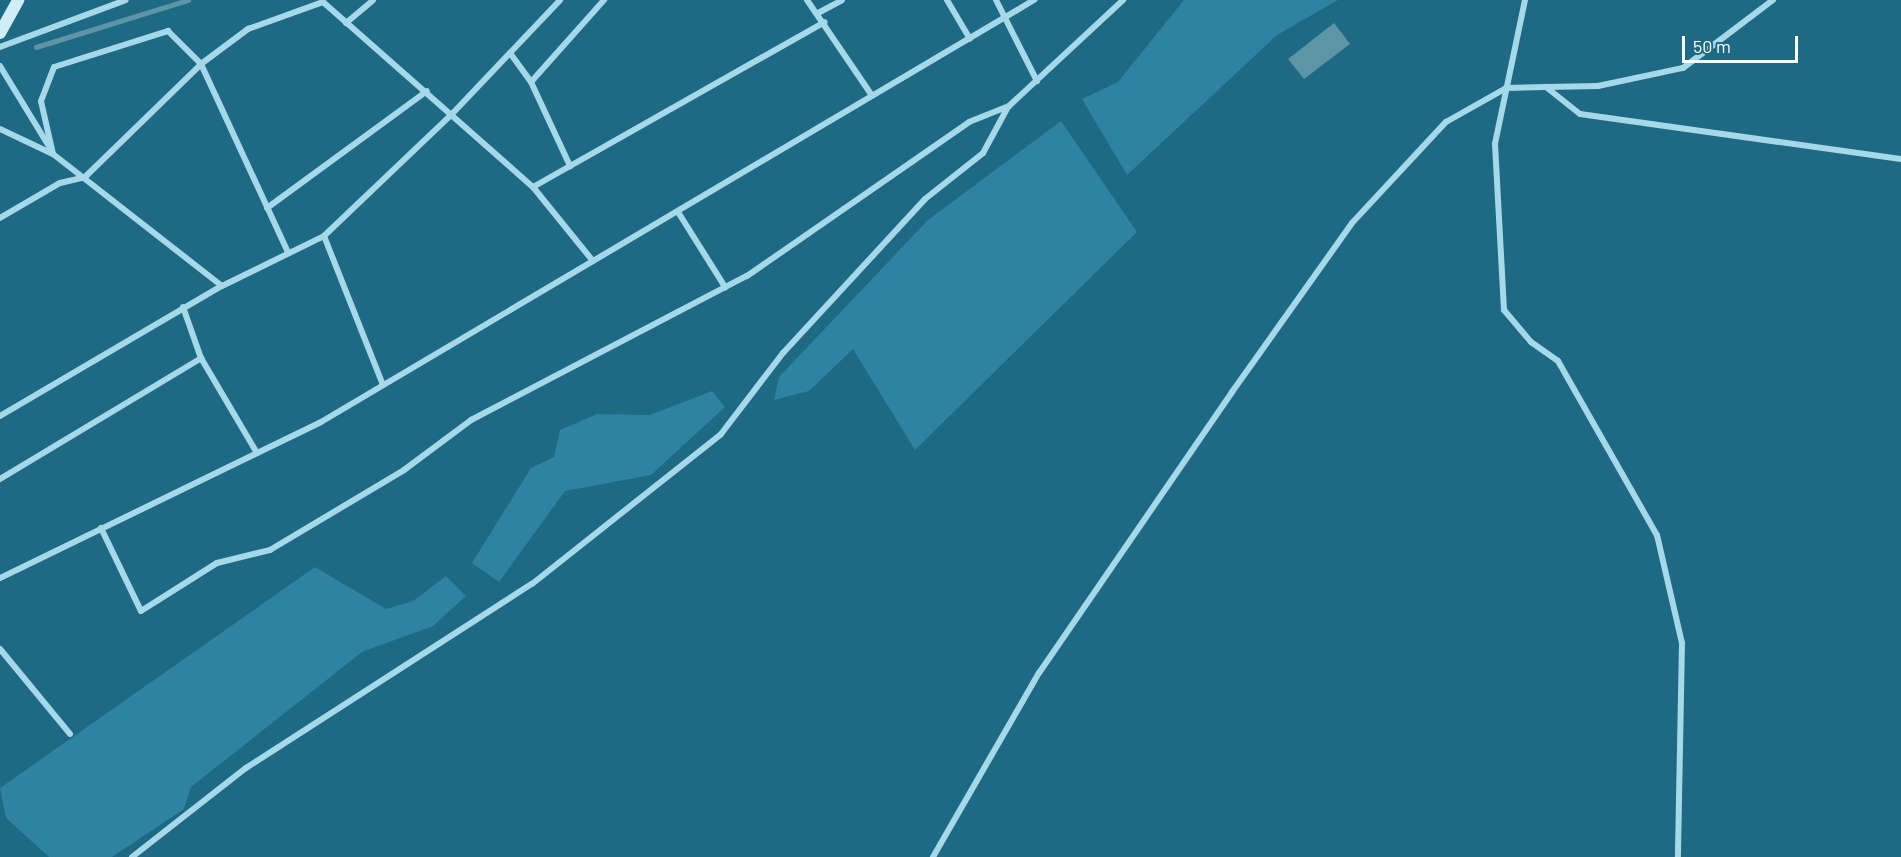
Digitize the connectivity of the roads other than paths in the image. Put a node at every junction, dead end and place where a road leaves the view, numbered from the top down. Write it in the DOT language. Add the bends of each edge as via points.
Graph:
graph roads {
  1 [pos="18,0"];
  2 [pos="126,0"];
  3 [pos="373,0"];
  4 [pos="560,0"];
  5 [pos="604,0"];
  6 [pos="807,0"];
  7 [pos="842,0"];
  8 [pos="947,0"];
  9 [pos="996,0"];
  10 [pos="1034,0"];
  11 [pos="1123,0"];
  12 [pos="1525,0"];
  13 [pos="1773,0"];
  14 [pos="818,13"];
  15 [pos="1004,16"];
  16 [pos="825,22"];
  17 [pos="346,23"];
  18 [pos="0,33"];
  19 [pos="970,39"];
  20 [pos="0,47"];
  21 [pos="510,53"];
  22 [pos="201,64"];
  23 [pos="0,66"];
  24 [pos="1037,81"];
  25 [pos="531,82"];
  26 [pos="1546,87"];
  27 [pos="1506,88"];
  28 [pos="427,91"];
  29 [pos="871,94"];
  30 [pos="1009,106"];
  31 [pos="452,114"];
  32 [pos="0,129"];
  33 [pos="53,154"];
  34 [pos="1901,159"];
  35 [pos="570,166"];
  36 [pos="85,177"];
  37 [pos="533,187"];
  38 [pos="267,208"];
  39 [pos="678,212"];
  40 [pos="0,218"];
  41 [pos="324,236"];
  42 [pos="288,252"];
  43 [pos="593,261"];
  44 [pos="222,286"];
  45 [pos="725,287"];
  46 [pos="183,308"];
  47 [pos="201,358"];
  48 [pos="383,385"];
  49 [pos="0,416"];
  50 [pos="257,453"];
  51 [pos="0,479"];
  52 [pos="101,528"];
  53 [pos="0,578"];
  54 [pos="0,649"];
  55 [pos="70,734"];
  56 [pos="132,857"];
  57 [pos="933,857"];
  58 [pos="1678,857"];
  1 -- 18 [label="main road"];
  2 -- 20 [label="street"];
  3 -- 17 [label="street"];
  4 -- 21 [label="street"];
  5 -- 25 [label="street"];
  6 -- 14 [label="street"];
  7 -- 14 [label="street"];
  8 -- 19 [label="street"];
  9 -- 15 [label="street"];
  10 -- 15 [label="street"];
  11 -- 24 [label="street"];
  12 -- 27 [label="street"];
  13 -- 26 [label="street" via="1683,68 1598,86"];
  14 -- 16 [label="street"];
  15 -- 19 [label="street"];
  15 -- 24 [label="street"];
  16 -- 29 [label="street"];
  16 -- 35 [label="street"];
  17 -- 22 [label="street" via="323,2 248,29"];
  17 -- 28 [label="street"];
  19 -- 29 [label="street"];
  21 -- 25 [label="street"];
  21 -- 31 [label="street"];
  22 -- 33 [label="street" via="168,31 54,67 41,101"];
  22 -- 36 [label="street"];
  22 -- 38 [label="street"];
  23 -- 33 [label="street"];
  24 -- 30 [label="street"];
  25 -- 35 [label="street"];
  26 -- 27 [label="street"];
  26 -- 34 [label="street" via="1580,114"];
  27 -- 57 [label="street" via="1446,122 1352,223 1039,673"];
  27 -- 58 [label="street" via="1495,144 1504,310 1531,342 1558,361 1657,535 1682,643"];
  28 -- 31 [label="street"];
  28 -- 38 [label="street"];
  29 -- 39 [label="street"];
  30 -- 45 [label="street" via="969,122"];
  30 -- 56 [label="street" via="983,153 925,199 783,353 721,434 532,584 246,768"];
  31 -- 37 [label="street"];
  31 -- 41 [label="street"];
  32 -- 33 [label="street"];
  33 -- 36 [label="street"];
  35 -- 37 [label="street"];
  36 -- 40 [label="street" via="60,183"];
  36 -- 44 [label="street"];
  37 -- 43 [label="street"];
  38 -- 42 [label="street"];
  39 -- 43 [label="street"];
  39 -- 45 [label="street"];
  41 -- 42 [label="street"];
  41 -- 48 [label="street"];
  42 -- 44 [label="street"];
  43 -- 48 [label="street"];
  44 -- 46 [label="street"];
  45 -- 52 [label="street" via="471,420 321,522 270,549 217,563 141,611"];
  46 -- 47 [label="street"];
  46 -- 49 [label="street"];
  47 -- 50 [label="street"];
  47 -- 51 [label="street"];
  48 -- 50 [label="street"];
  50 -- 52 [label="street"];
  52 -- 53 [label="street"];
  54 -- 55 [label="street"];
}
